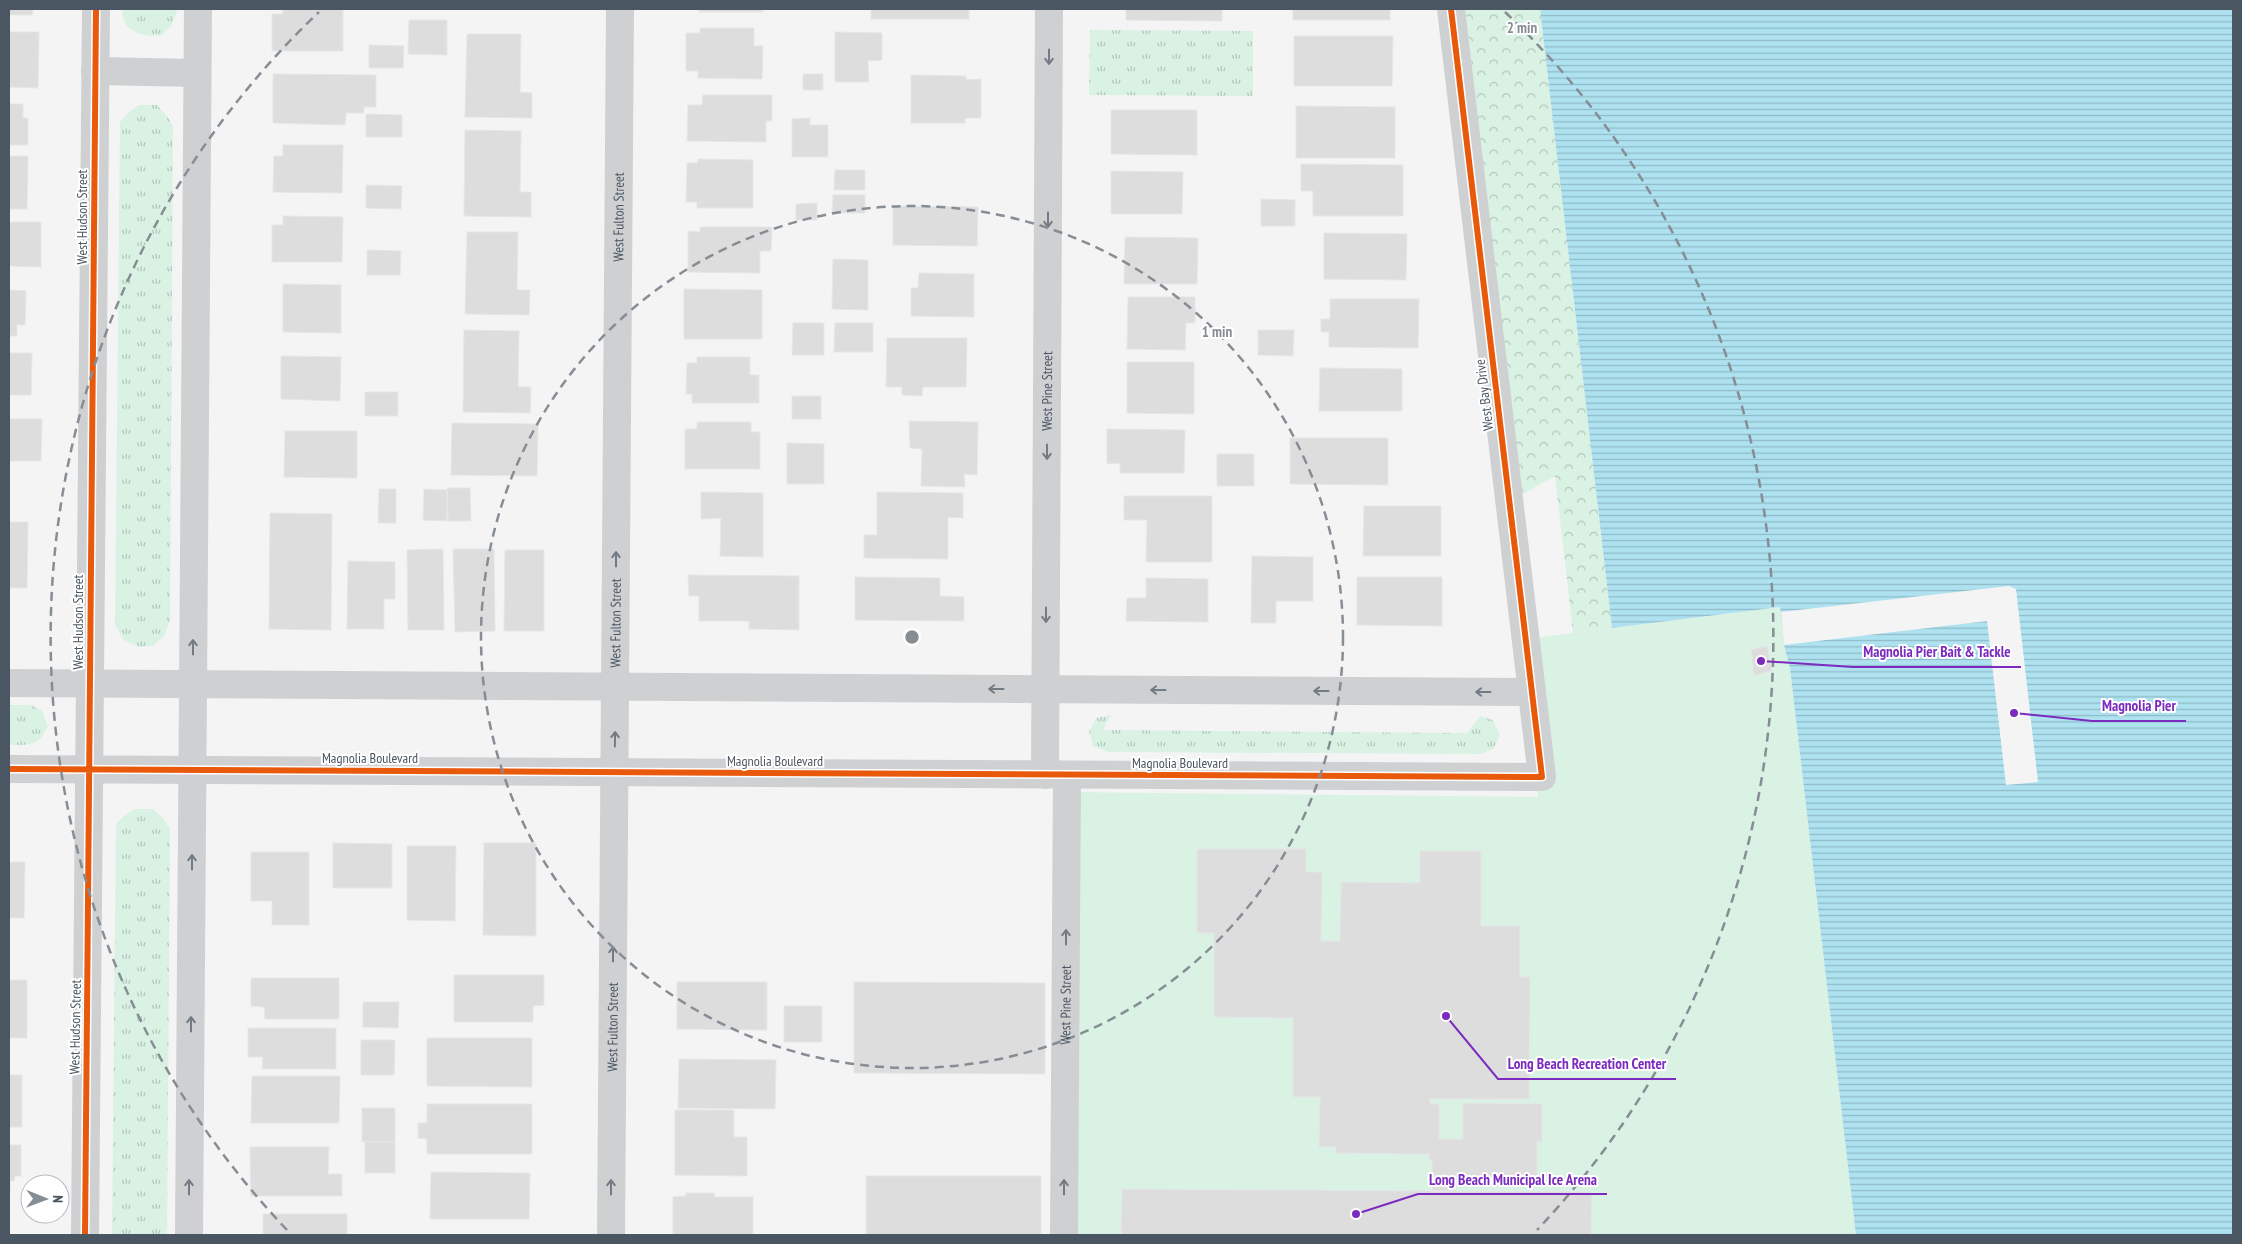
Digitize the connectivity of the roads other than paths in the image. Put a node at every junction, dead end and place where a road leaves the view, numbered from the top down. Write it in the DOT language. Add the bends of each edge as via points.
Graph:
graph roads {
  1 [pos="96,9"];
  2 [pos="198,9"];
  3 [pos="620,9"];
  4 [pos="1049,9"];
  5 [pos="1451,9"];
  6 [pos="96,71"];
  7 [pos="197,73"];
  8 [pos="9,683"];
  9 [pos="90,684"];
  10 [pos="193,684"];
  11 [pos="615,687"];
  12 [pos="1046,690"];
  13 [pos="1532,692"];
  14 [pos="9,769"];
  15 [pos="89,769"];
  16 [pos="192,770"];
  17 [pos="614,772"];
  18 [pos="1056,775"];
  19 [pos="1542,777"];
  20 [pos="85,1235"];
  21 [pos="189,1235"];
  22 [pos="611,1235"];
  23 [pos="1064,1235"];
  1 -- 6 [label="street, West Hudson Street"];
  2 -- 7 [label="street"];
  11 -- 3 [label="street, West Fulton Street, one-way"];
  4 -- 12 [label="street, West Pine Street, one-way"];
  5 -- 13 [label="street, West Bay Drive"];
  6 -- 7 [label="street"];
  6 -- 9 [label="street, West Hudson Street"];
  10 -- 7 [label="street, one-way"];
  8 -- 9 [label="street"];
  9 -- 10 [label="street"];
  9 -- 15 [label="street, West Hudson Street"];
  10 -- 11 [label="street"];
  10 -- 16 [label="street"];
  12 -- 11 [label="street, one-way"];
  17 -- 11 [label="street, West Fulton Street, one-way"];
  13 -- 12 [label="street, one-way"];
  12 -- 18 [label="street, West Pine Street"];
  13 -- 19 [label="street, West Bay Drive"];
  14 -- 15 [label="street, Magnolia Boulevard"];
  15 -- 16 [label="street, Magnolia Boulevard"];
  15 -- 20 [label="street, West Hudson Street"];
  16 -- 17 [label="street, Magnolia Boulevard"];
  21 -- 16 [label="street, one-way"];
  17 -- 18 [label="street, Magnolia Boulevard"];
  22 -- 17 [label="street, West Fulton Street, one-way"];
  18 -- 19 [label="street, Magnolia Boulevard"];
  23 -- 18 [label="street, West Pine Street, one-way"];
}
